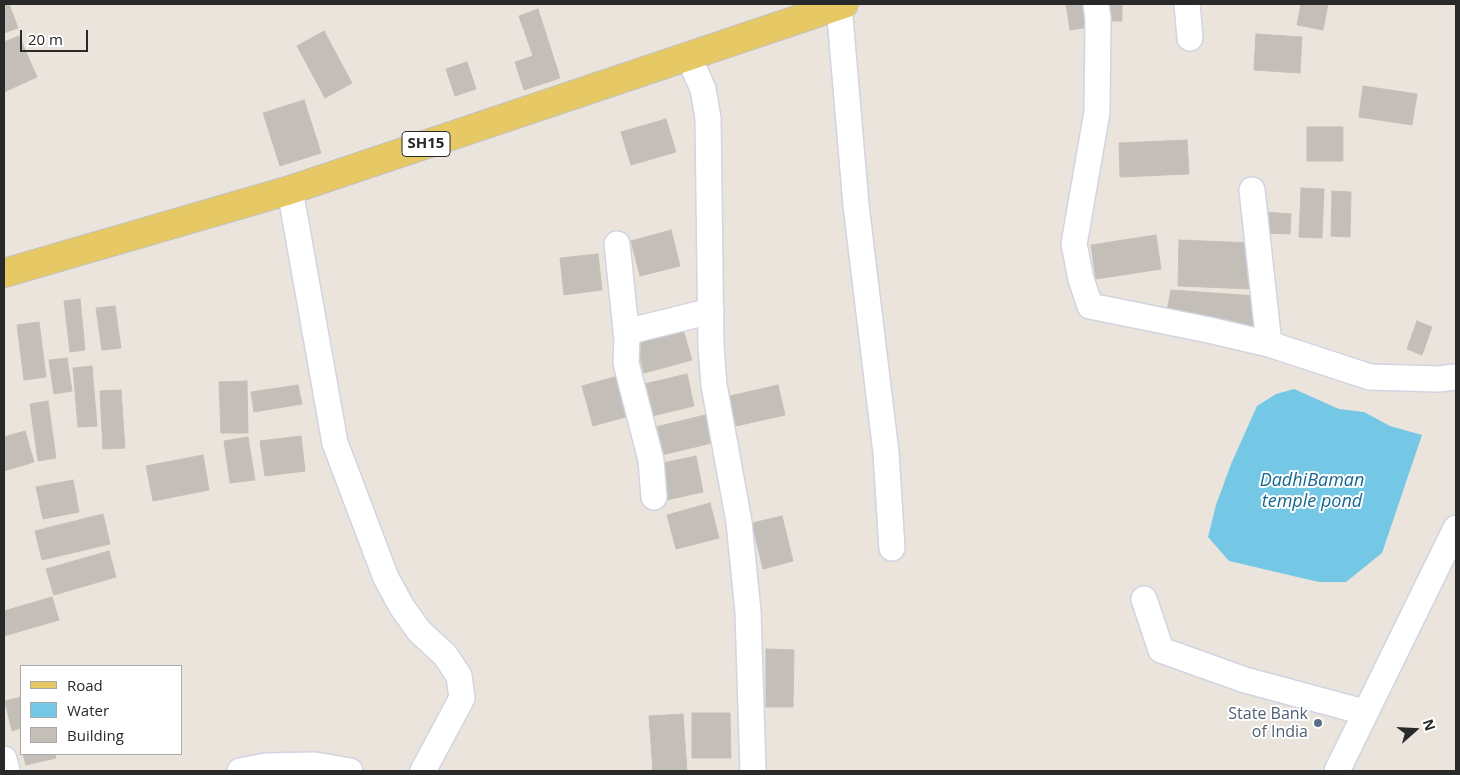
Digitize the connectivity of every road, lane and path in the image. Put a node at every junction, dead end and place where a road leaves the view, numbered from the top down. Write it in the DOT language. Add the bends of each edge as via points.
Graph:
graph roads {
  1 [pos="1096,4"];
  2 [pos="1187,4"];
  3 [pos="842,5"];
  4 [pos="1190,38"];
  5 [pos="688,54"];
  6 [pos="290,190"];
  7 [pos="1252,190"];
  8 [pos="617,244"];
  9 [pos="4,273"];
  10 [pos="711,310"];
  11 [pos="626,332"];
  12 [pos="1269,344"];
  13 [pos="1456,377"];
  14 [pos="654,497"];
  15 [pos="1456,528"];
  16 [pos="892,548"];
  17 [pos="1144,599"];
  18 [pos="1364,712"];
  19 [pos="4,759"];
  20 [pos="7,771"];
  21 [pos="240,771"];
  22 [pos="350,771"];
  23 [pos="423,771"];
  24 [pos="753,771"];
  25 [pos="1337,771"];
  1 -- 12 [label="street" via="1096,112 1074,244 1090,306"];
  2 -- 4 [label="street"];
  3 -- 5 [label="main road, SH15"];
  3 -- 16 [label="street" via="856,205 886,453"];
  5 -- 6 [label="main road, SH15"];
  5 -- 10 [label="street" via="703,89 708,118"];
  6 -- 9 [label="main road, SH15"];
  6 -- 23 [label="street" via="335,442 386,578 419,631 445,655 459,676 462,698"];
  7 -- 12 [label="street"];
  8 -- 11 [label="street"];
  10 -- 11 [label="street"];
  10 -- 24 [label="street" via="714,385 739,522 748,612"];
  11 -- 14 [label="street" via="626,363 651,460"];
  12 -- 13 [label="street" via="1370,377"];
  15 -- 18 [label="street"];
  17 -- 18 [label="street" via="1161,650 1245,680"];
  18 -- 25 [label="street"];
  19 -- 20 [label="street"];
  21 -- 22 [label="street" via="266,766"];
}
